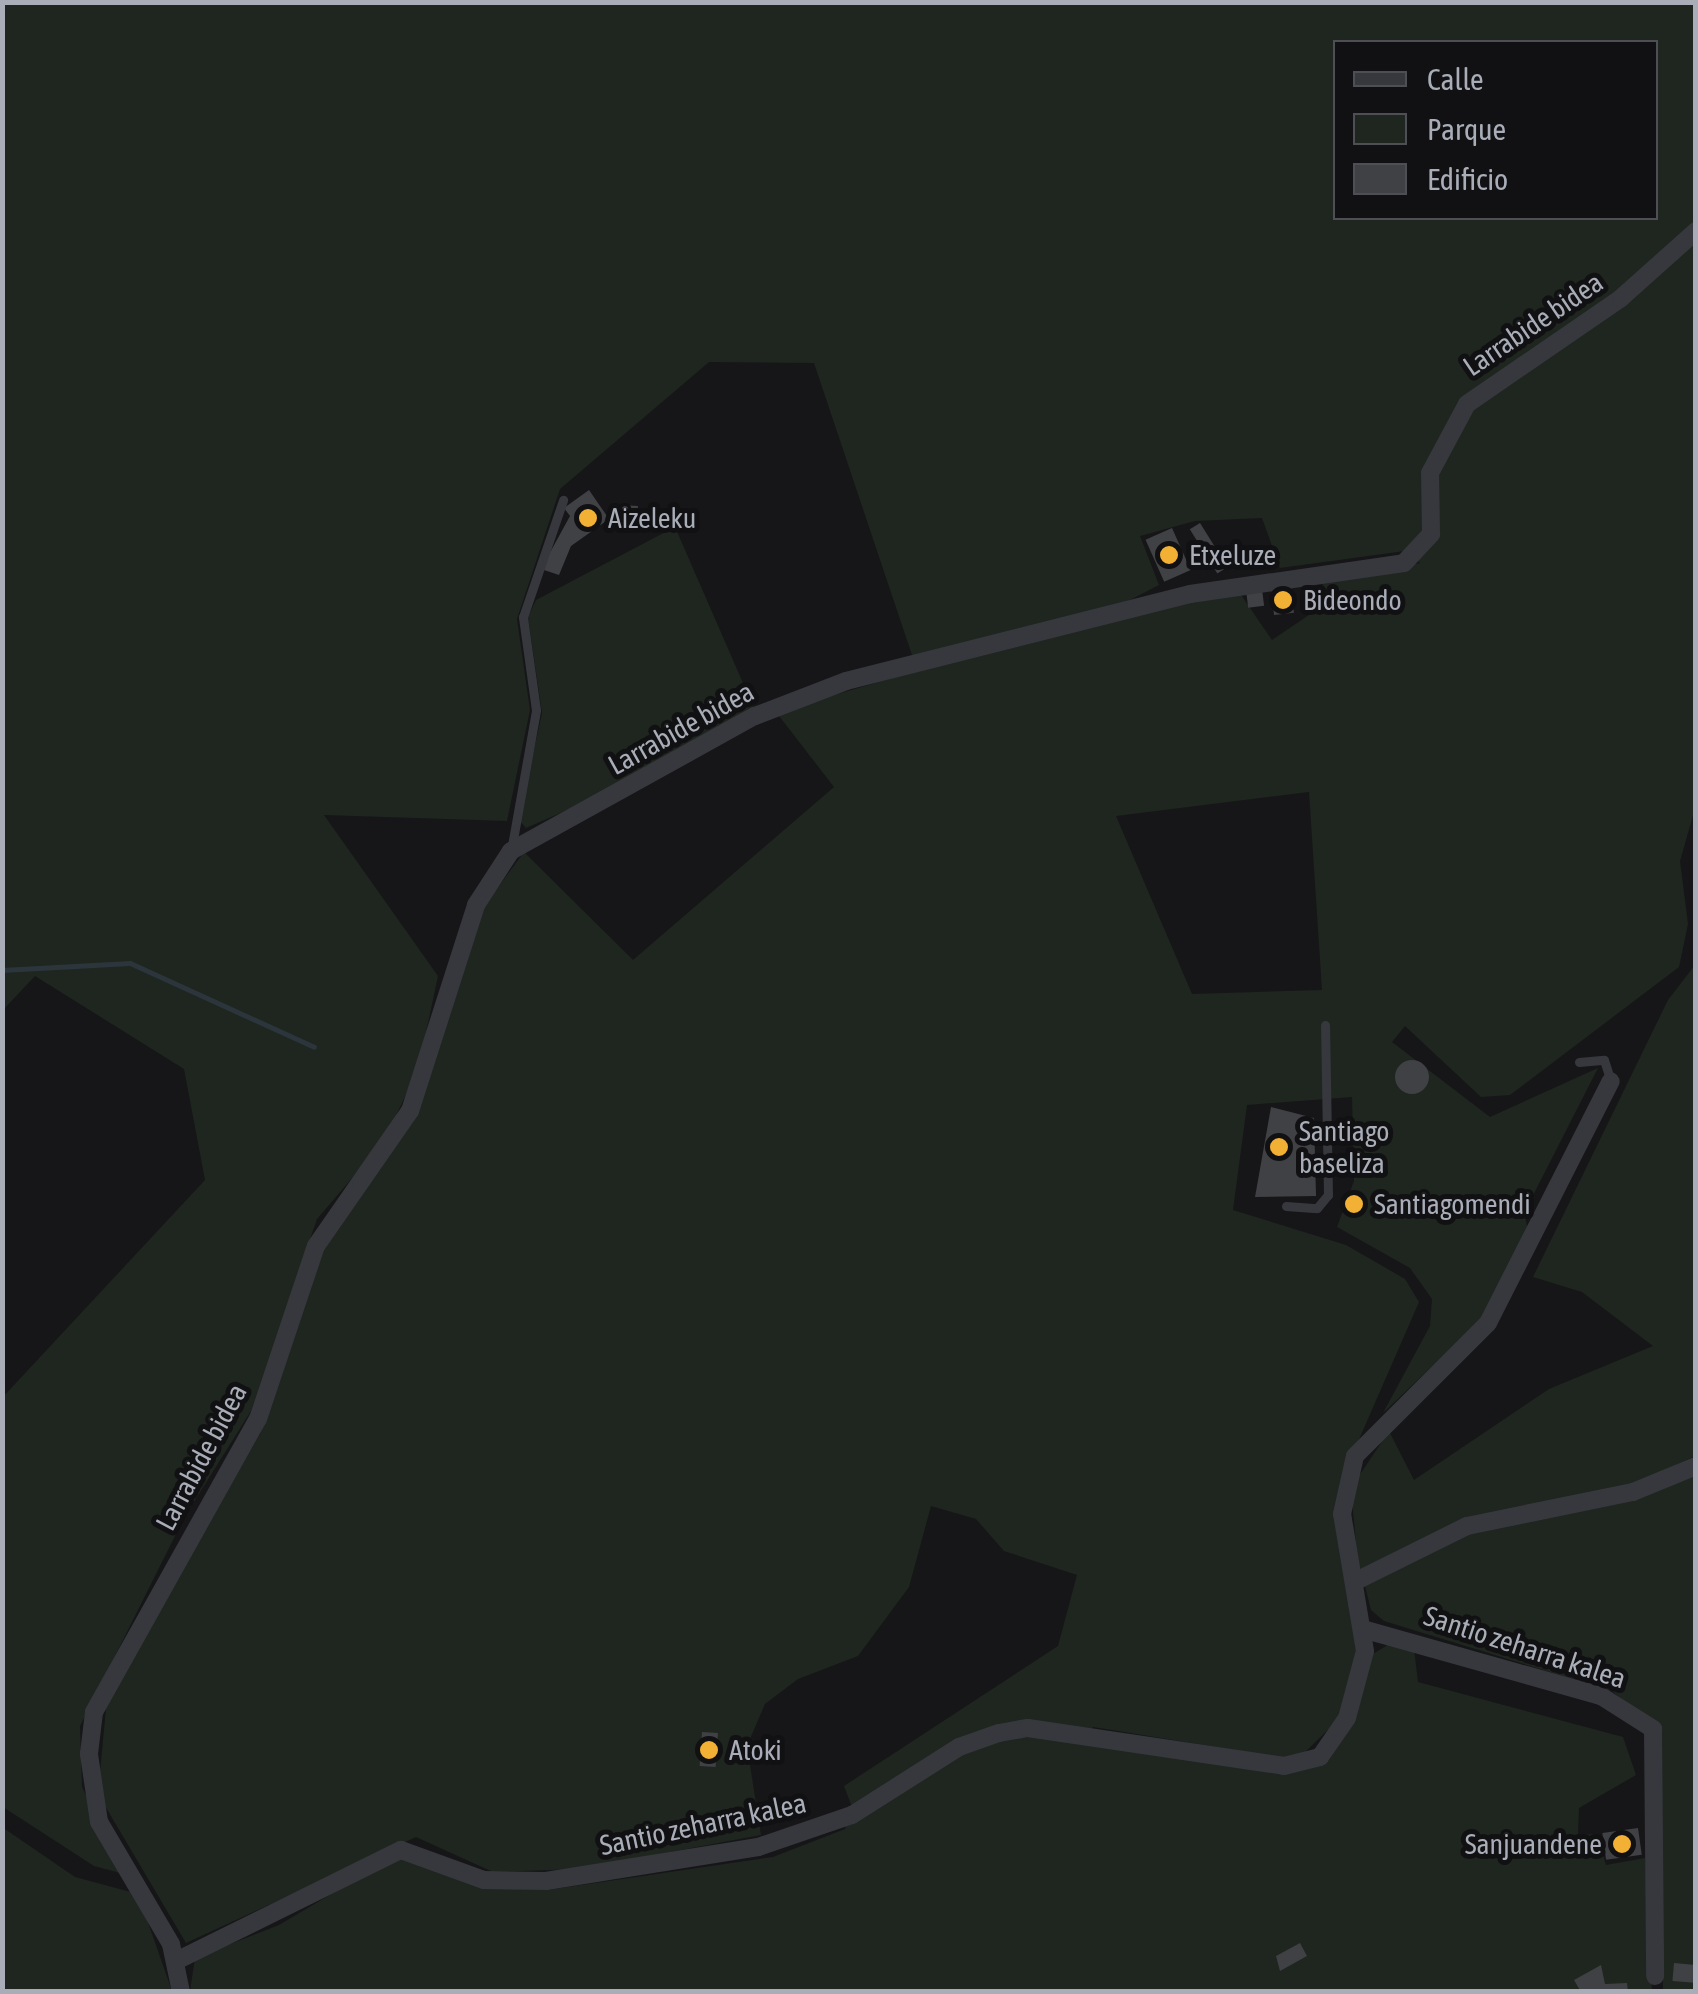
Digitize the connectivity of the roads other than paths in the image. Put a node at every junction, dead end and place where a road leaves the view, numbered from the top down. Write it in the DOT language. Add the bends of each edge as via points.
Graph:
graph roads {
  1 [pos="1696,232"];
  2 [pos="564,500"];
  3 [pos="510,851"];
  4 [pos="1325,1025"];
  5 [pos="1579,1062"];
  6 [pos="1611,1081"];
  7 [pos="1286,1206"];
  8 [pos="1696,1466"];
  9 [pos="1356,1581"];
  10 [pos="1366,1630"];
  11 [pos="176,1961"];
  12 [pos="1655,1976"];
  13 [pos="181,1992"];
  1 -- 3 [label="street, Larrabide bidea" via="1621,298 1466,404 1430,472 1431,534 1404,563 1190,594 846,681 755,716"];
  2 -- 3 [label="lane" via="523,618 536,710"];
  3 -- 11 [label="street, Larrabide bidea" via="476,906 410,1111 316,1246 258,1419 94,1712 89,1754 99,1822"];
  4 -- 7 [label="lane" via="1328,1195 1317,1208"];
  5 -- 6 [label="lane" via="1604,1060"];
  6 -- 9 [label="street, Santio zeharra kalea" via="1488,1323 1355,1456 1342,1514"];
  8 -- 9 [label="street" via="1633,1492 1467,1526"];
  9 -- 10 [label="street, Santio zeharra kalea"];
  10 -- 11 [label="street, Santio zeharra kalea" via="1347,1718 1320,1757 1302,1764 1203,1759 1028,1728 998,1733 959,1747 852,1815 758,1848 546,1881 484,1880 400,1850"];
  10 -- 12 [label="street, Santio zeharra kalea" via="1601,1696 1653,1730"];
  11 -- 13 [label="street"];
}
